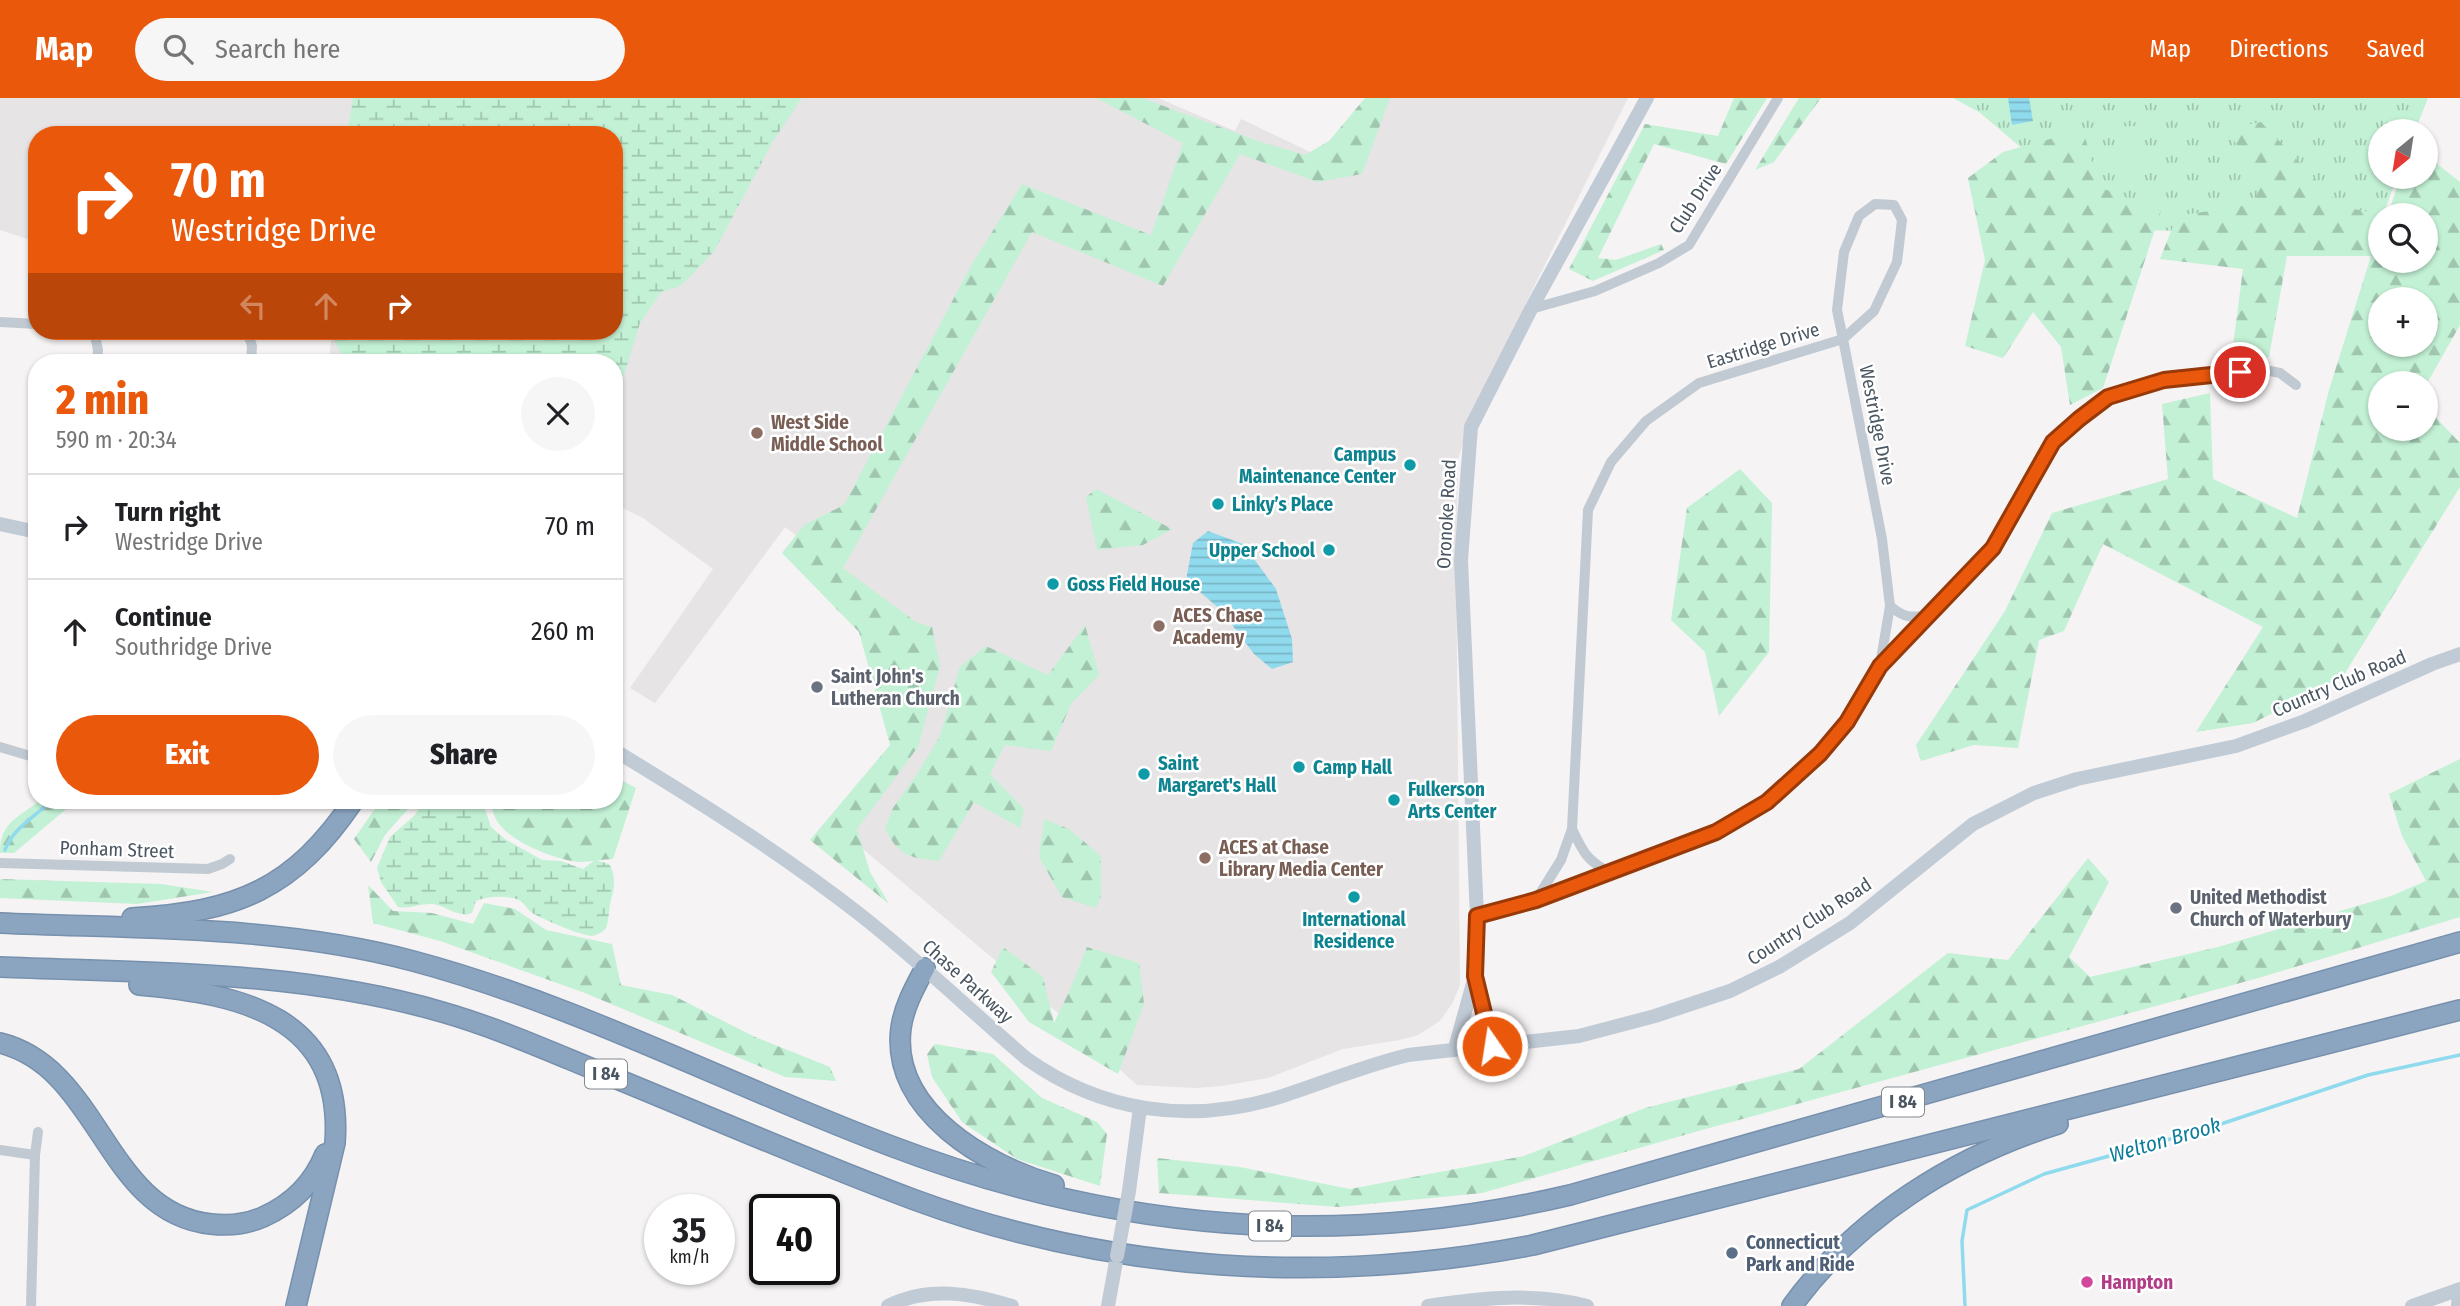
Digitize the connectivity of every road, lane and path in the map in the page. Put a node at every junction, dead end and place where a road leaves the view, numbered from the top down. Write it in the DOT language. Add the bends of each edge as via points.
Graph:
graph roads {
  1 [pos="1647,98"];
  2 [pos="1778,98"];
  3 [pos="1844,252"];
  4 [pos="1531,309"];
  5 [pos="0,322"];
  6 [pos="28,324"];
  7 [pos="1843,339"];
  8 [pos="2296,385"];
  9 [pos="0,524"];
  10 [pos="28,527"];
  11 [pos="1890,606"];
  12 [pos="1929,615"];
  13 [pos="2460,654"];
  14 [pos="1880,666"];
  15 [pos="0,747"];
  16 [pos="28,755"];
  17 [pos="623,756"];
  18 [pos="347,809"];
  19 [pos="1572,829"];
  20 [pos="230,859"];
  21 [pos="0,863"];
  22 [pos="1611,873"];
  23 [pos="1536,900"];
  24 [pos="1477,916"];
  25 [pos="8,923"];
  26 [pos="2460,942"];
  27 [pos="0,967"];
  28 [pos="925,968"];
  29 [pos="0,972"];
  30 [pos="1475,976"];
  31 [pos="2460,1010"];
  32 [pos="0,1043"];
  33 [pos="1492,1046"];
  34 [pos="1455,1048"];
  35 [pos="2286,1054"];
  36 [pos="333,1088"];
  37 [pos="1140,1108"];
  38 [pos="38,1132"];
  39 [pos="0,1150"];
  40 [pos="35,1155"];
  41 [pos="1201,1222"];
  42 [pos="2458,1289"];
  43 [pos="1109,1301"];
  44 [pos="31,1306"];
  45 [pos="296,1306"];
  46 [pos="888,1306"];
  47 [pos="1012,1306"];
  48 [pos="1428,1306"];
  49 [pos="1587,1306"];
  50 [pos="1792,1306"];
  51 [pos="2412,1306"];
  52 [pos="2456,1306"];
  1 -- 4 [label="street, Oronoke Road"];
  2 -- 4 [label="street, Club Drive" via="1689,245 1595,291"];
  3 -- 7 [label="street, Westridge Drive" via="1837,310"];
  3 -- 7 [label="street, Eastridge Drive" via="1859,216 1875,204 1894,205 1902,220 1897,262 1874,312"];
  4 -- 24 [label="street, Oronoke Road" via="1471,427 1461,560"];
  5 -- 6 [label="street"];
  7 -- 11 [label="street, Westridge Drive" via="1882,539"];
  7 -- 19 [label="street, Eastridge Drive" via="1699,383 1646,421 1611,462 1588,510"];
  8 -- 12 [label="street" via="2280,373 2265,370 2164,380 2108,397 2053,442 1993,548"];
  9 -- 10 [label="street"];
  11 -- 12 [label="street" via="1903,617"];
  11 -- 14 [label="street, Westridge Drive"];
  12 -- 14 [label="street"];
  13 -- 33 [label="street, Country Club Road" via="2236,746 2077,779 2034,793 1973,824 1850,923 1730,991 1579,1036"];
  14 -- 22 [label="street, Westridge Drive" via="1847,722 1820,754 1767,802 1716,832"];
  15 -- 16 [label="street"];
  17 -- 28 [label="street, Chase Parkway" via="788,862"];
  18 -- 25 [label="highway" via="296,868 238,901 186,914"];
  19 -- 22 [label="street" via="1583,853"];
  19 -- 23 [label="street, Eastridge Drive" via="1561,860"];
  20 -- 21 [label="street, Ponham Street" via="208,869"];
  22 -- 23 [label="street, Westridge Drive"];
  23 -- 24 [label="street, Westridge Drive"];
  24 -- 30 [label="street, Oronoke Road"];
  25 -- 41 [label="highway, I 84" via="264,936 409,960 526,997 867,1137 978,1177 1108,1209"];
  26 -- 41 [label="highway, I 84" via="1527,1205 1435,1220 1355,1225"];
  27 -- 35 [label="highway, I 84" via="262,978 399,1000 500,1032 962,1216 1097,1251 1248,1268 1392,1266 1533,1245"];
  28 -- 37 [label="street, Chase Parkway" via="1050,1075 1096,1097"];
  28 -- 41 [label="highway" via="905,1012 900,1043 918,1095 943,1127 977,1151 1041,1182"];
  29 -- 36 [label="highway" via="172,988 240,1001 297,1033 323,1065"];
  30 -- 33 [label="street, Oronoke Road"];
  30 -- 34 [label="street, Oronoke Road"];
  31 -- 35 [label="highway, I 84"];
  32 -- 36 [label="highway" via="41,1060 55,1072 151,1200 166,1211 201,1223 258,1219 301,1193 330,1143"];
  33 -- 34 [label="street, Country Club Road"];
  34 -- 37 [label="street, Country Club Road" via="1386,1060 1238,1106"];
  35 -- 50 [label="highway" via="2048,1127 1973,1157 1875,1220 1826,1265"];
  36 -- 45 [label="highway" via="335,1143"];
  37 -- 43 [label="street, bridge"];
  38 -- 40 [label="street"];
  39 -- 40 [label="street"];
  40 -- 44 [label="street"];
  42 -- 51 [label="street"];
  42 -- 52 [label="street"];
  46 -- 47 [label="street" via="950,1293"];
  48 -- 49 [label="street" via="1504,1298"];
}
